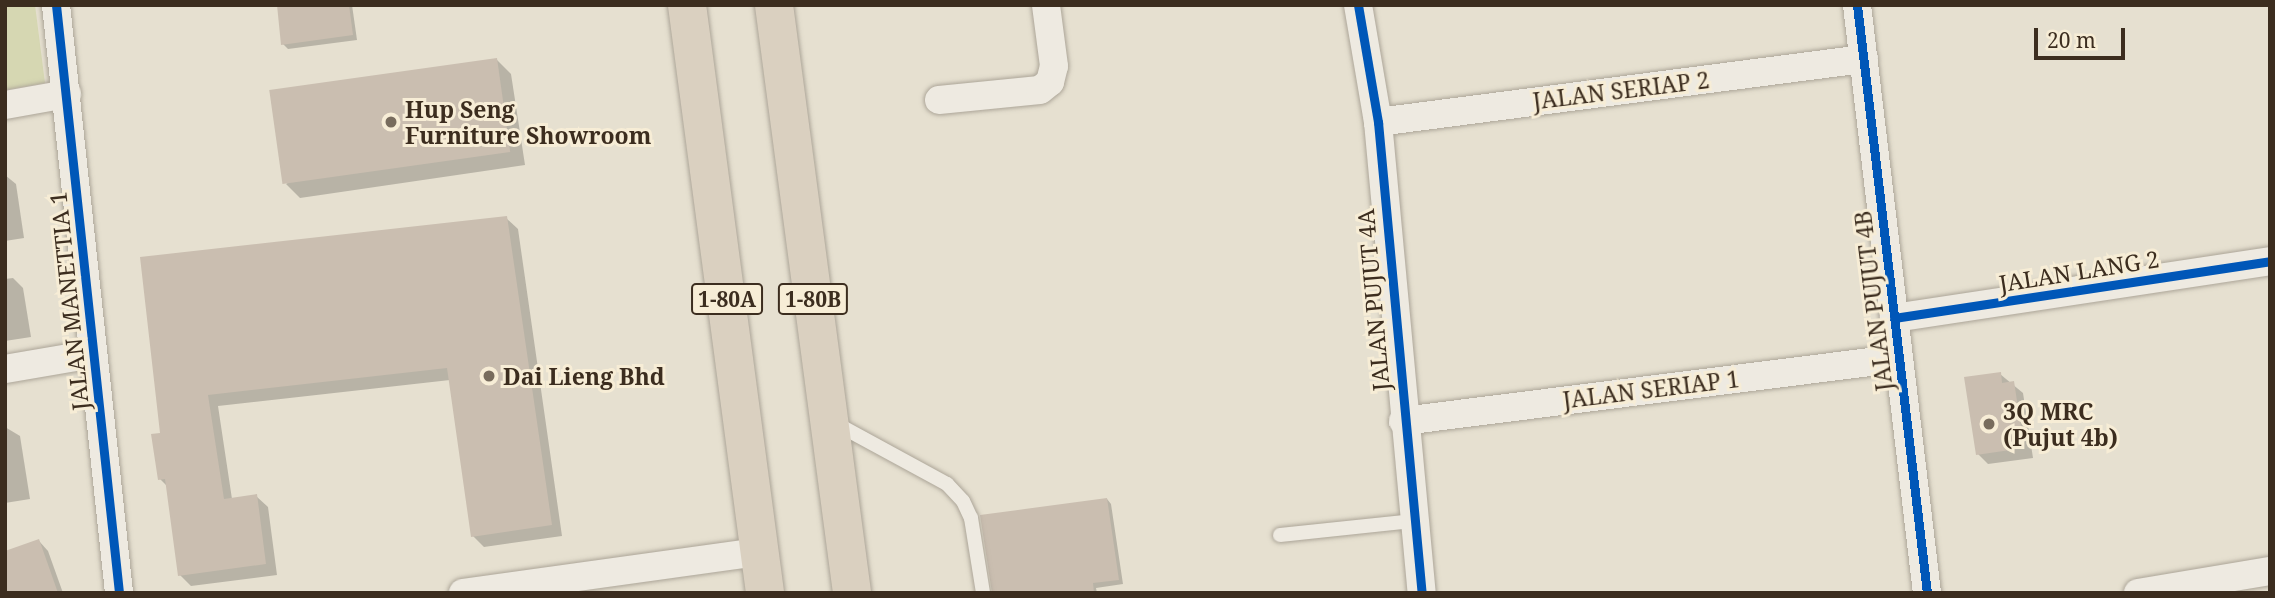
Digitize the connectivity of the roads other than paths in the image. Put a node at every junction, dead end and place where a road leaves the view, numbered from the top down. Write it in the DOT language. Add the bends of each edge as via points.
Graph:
graph roads {
  1 [pos="56,5"];
  2 [pos="687,5"];
  3 [pos="774,5"];
  4 [pos="1046,5"];
  5 [pos="1358,5"];
  6 [pos="1859,6"];
  7 [pos="1864,59"];
  8 [pos="66,94"];
  9 [pos="939,100"];
  10 [pos="5,105"];
  11 [pos="1378,122"];
  12 [pos="2270,261"];
  13 [pos="1894,318"];
  14 [pos="93,354"];
  15 [pos="1899,358"];
  16 [pos="5,369"];
  17 [pos="829,420"];
  18 [pos="1403,421"];
  19 [pos="1414,521"];
  20 [pos="1280,535"];
  21 [pos="760,552"];
  22 [pos="2270,571"];
  23 [pos="513,589"];
  24 [pos="119,593"];
  25 [pos="463,593"];
  26 [pos="765,593"];
  27 [pos="852,593"];
  28 [pos="984,593"];
  29 [pos="1422,593"];
  30 [pos="1927,593"];
  31 [pos="2138,593"];
  1 -- 8 [label="street, JALAN MANETTIA 1"];
  2 -- 21 [label="highway, 1-80A"];
  3 -- 17 [label="highway, 1-80B"];
  4 -- 9 [label="street" via="1054,66 1050,82 1040,90"];
  5 -- 11 [label="street, JALAN PUJUT 4A"];
  6 -- 7 [label="street, JALAN PUJUT 4B"];
  7 -- 11 [label="street, JALAN SERIAP 2"];
  7 -- 13 [label="street, JALAN PUJUT 4B"];
  8 -- 10 [label="street"];
  8 -- 14 [label="street, JALAN MANETTIA 1"];
  11 -- 18 [label="street, JALAN PUJUT 4A"];
  12 -- 13 [label="street, JALAN LANG 2"];
  13 -- 15 [label="street, JALAN PUJUT 4B"];
  14 -- 16 [label="street"];
  14 -- 24 [label="street, JALAN MANETTIA 1"];
  15 -- 18 [label="street, JALAN SERIAP 1"];
  15 -- 30 [label="street, JALAN PUJUT 4B"];
  17 -- 27 [label="highway, 1-80B"];
  17 -- 28 [label="lane" via="947,484 963,501 971,517"];
  18 -- 19 [label="street, JALAN PUJUT 4A"];
  19 -- 20 [label="lane"];
  19 -- 29 [label="street, JALAN PUJUT 4A"];
  21 -- 23 [label="street"];
  21 -- 26 [label="highway, 1-80A"];
  22 -- 31 [label="street"];
  23 -- 25 [label="street"];
}
